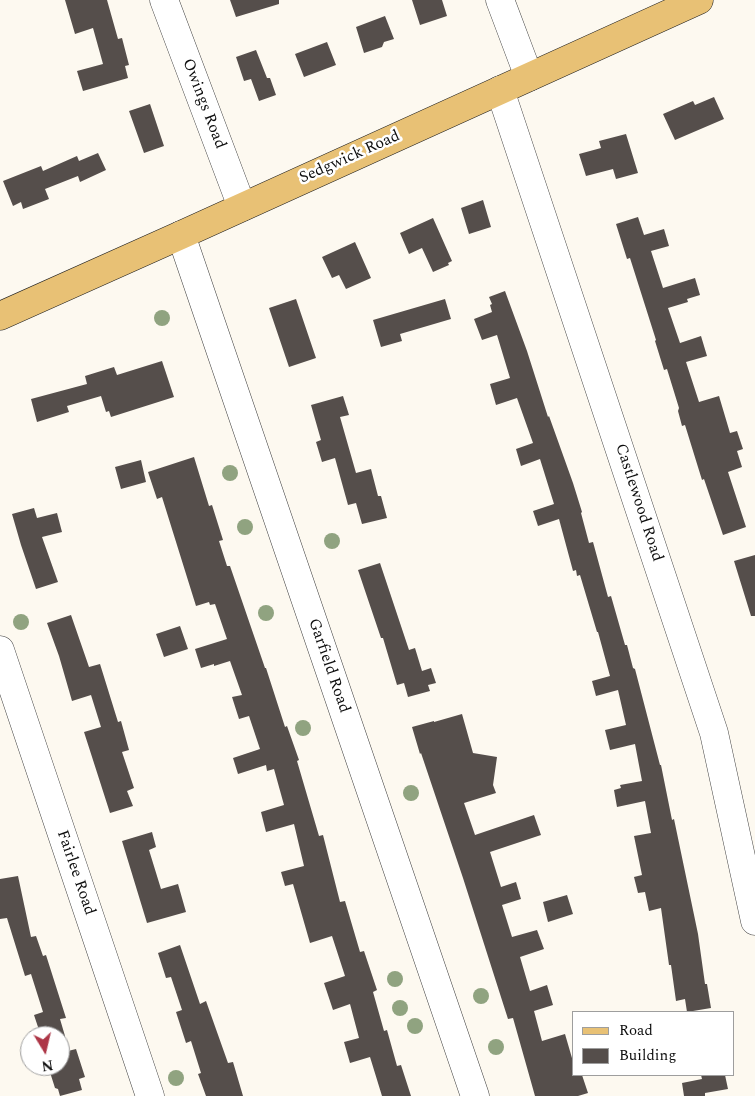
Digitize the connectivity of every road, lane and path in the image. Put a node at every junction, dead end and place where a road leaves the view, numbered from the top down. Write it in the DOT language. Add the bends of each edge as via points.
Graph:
graph roads {
  1 [pos="164,0"];
  2 [pos="500,0"];
  3 [pos="699,0"];
  4 [pos="529,77"];
  5 [pos="500,90"];
  6 [pos="242,207"];
  7 [pos="181,235"];
  8 [pos="0,316"];
  9 [pos="0,650"];
  10 [pos="755,921"];
  11 [pos="150,1096"];
  12 [pos="475,1096"];
  1 -- 6 [label="street, Owings Road"];
  2 -- 4 [label="street"];
  3 -- 4 [label="main road, Sedgwick Road"];
  4 -- 5 [label="main road, Sedgwick Road"];
  5 -- 6 [label="main road, Sedgwick Road"];
  5 -- 10 [label="street, Castlewood Road" via="714,733"];
  6 -- 7 [label="main road, Sedgwick Road"];
  7 -- 8 [label="main road, Sedgwick Road"];
  7 -- 12 [label="street, Garfield Road"];
  9 -- 11 [label="street, Fairlee Road"];
}
